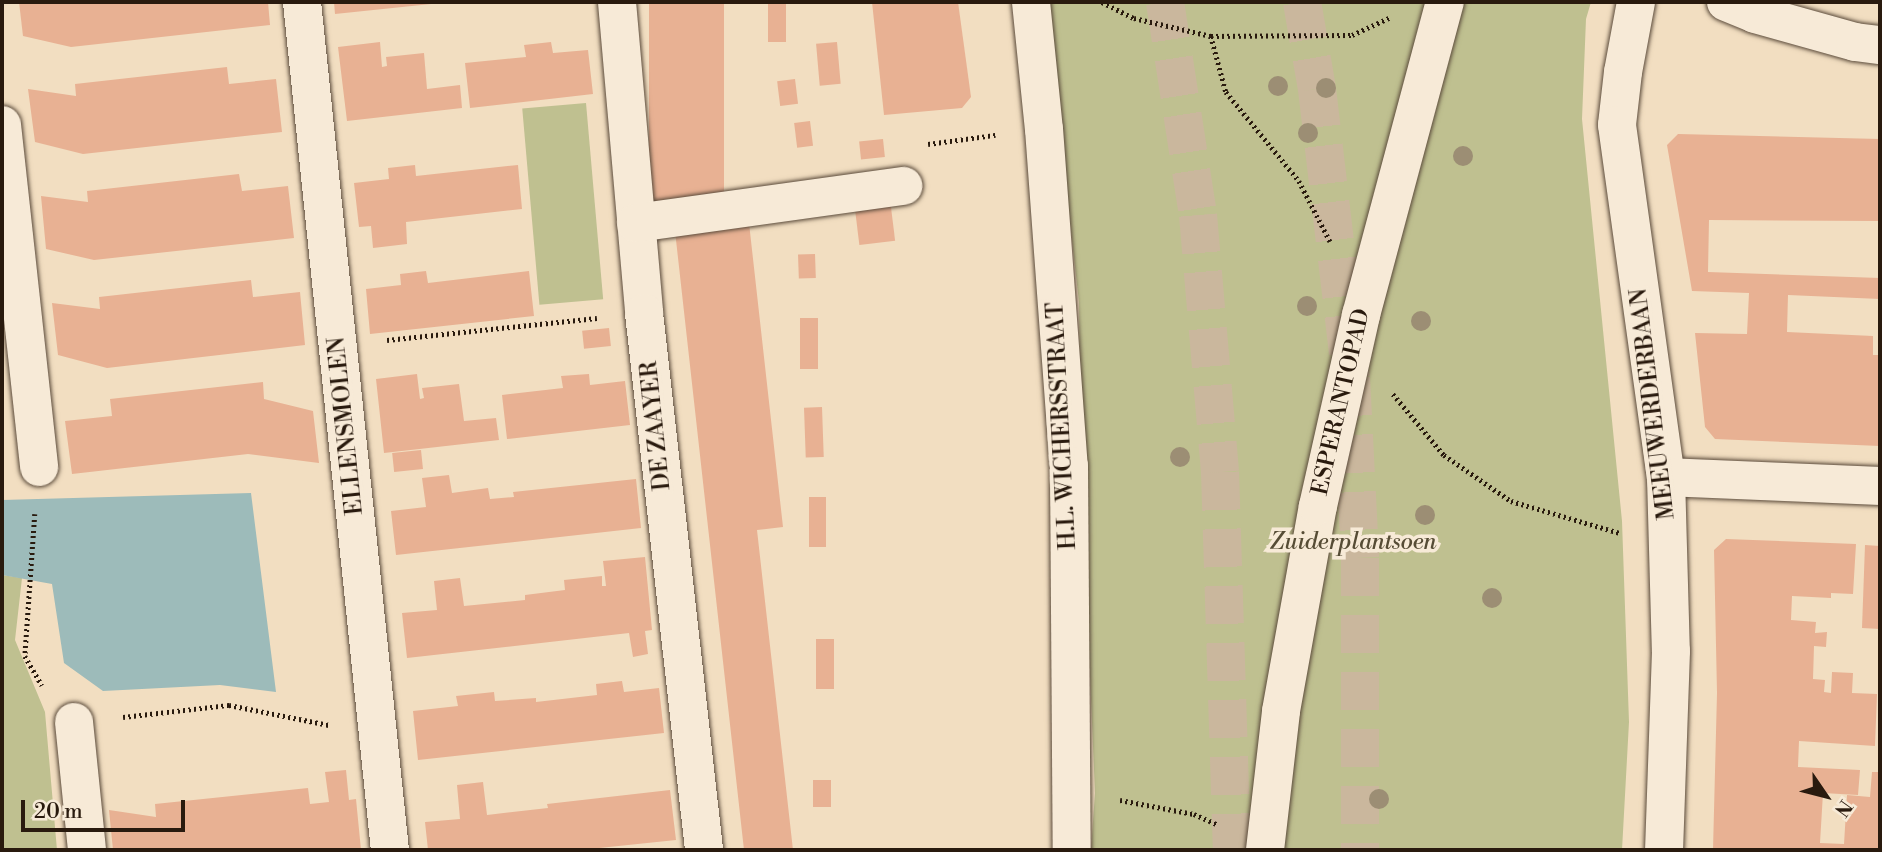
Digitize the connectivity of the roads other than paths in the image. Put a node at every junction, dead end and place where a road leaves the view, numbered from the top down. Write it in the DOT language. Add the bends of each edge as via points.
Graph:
graph roads {
  1 [pos="302,2"];
  2 [pos="617,2"];
  3 [pos="1031,2"];
  4 [pos="1445,2"];
  5 [pos="1636,2"];
  6 [pos="1726,2"];
  7 [pos="1880,45"];
  8 [pos="2,125"];
  9 [pos="903,186"];
  10 [pos="636,223"];
  11 [pos="39,467"];
  12 [pos="1666,477"];
  13 [pos="1880,486"];
  14 [pos="74,722"];
  15 [pos="87,850"];
  16 [pos="390,850"];
  17 [pos="704,850"];
  18 [pos="1072,850"];
  19 [pos="1265,850"];
  20 [pos="1664,850"];
  1 -- 16 [label="street, ELLENSMOLEN"];
  2 -- 10 [label="street, DE ZAAYER"];
  3 -- 18 [label="street, H.L. WICHERSSTRAAT" via="1069,466"];
  4 -- 19 [label="street, ESPERANTOPAD" via="1361,315 1318,506 1281,711"];
  5 -- 12 [label="street, MEEUWERDERBAAN" via="1617,125"];
  6 -- 7 [label="street" via="1855,42"];
  8 -- 11 [label="street"];
  9 -- 10 [label="street"];
  10 -- 17 [label="street, DE ZAAYER"];
  12 -- 13 [label="street"];
  12 -- 20 [label="street, MEEUWERDERBAAN" via="1671,651"];
  14 -- 15 [label="street"];
}
